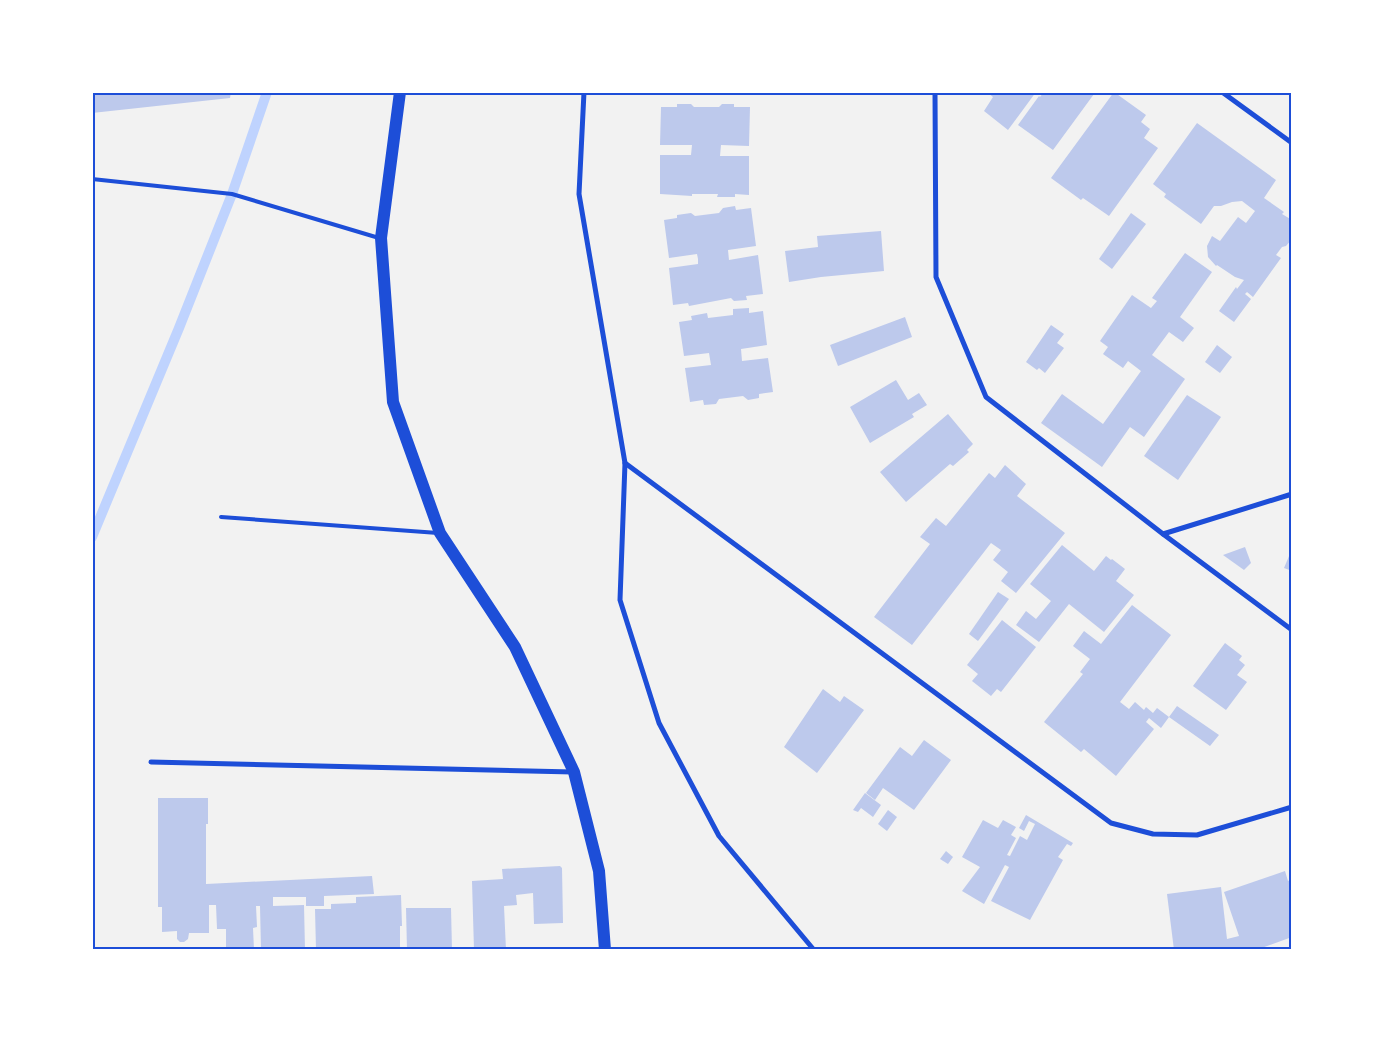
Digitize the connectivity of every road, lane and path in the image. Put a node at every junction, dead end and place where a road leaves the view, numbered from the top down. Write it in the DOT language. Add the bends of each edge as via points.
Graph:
graph roads {
  1 [pos="400,92"];
  2 [pos="584,92"];
  3 [pos="935,92"];
  4 [pos="1222,92"];
  5 [pos="1292,143"];
  6 [pos="92,179"];
  7 [pos="381,238"];
  8 [pos="625,463"];
  9 [pos="1292,494"];
  10 [pos="221,516"];
  11 [pos="440,533"];
  12 [pos="1163,534"];
  13 [pos="1292,630"];
  14 [pos="151,762"];
  15 [pos="574,772"];
  16 [pos="1292,807"];
  17 [pos="605,950"];
  18 [pos="814,950"];
  1 -- 7 [label="main road"];
  2 -- 8 [label="street" via="579,194"];
  3 -- 12 [label="street" via="936,278 986,397"];
  4 -- 5 [label="street"];
  6 -- 7 [label="lane" via="232,194"];
  7 -- 11 [label="main road" via="393,402"];
  8 -- 16 [label="street" via="1111,823 1153,834 1196,835"];
  8 -- 18 [label="street" via="620,600 659,723 719,836"];
  9 -- 12 [label="street"];
  10 -- 11 [label="lane"];
  11 -- 15 [label="main road" via="515,646"];
  12 -- 13 [label="street"];
  14 -- 15 [label="street"];
  15 -- 17 [label="main road" via="599,871"];
}
